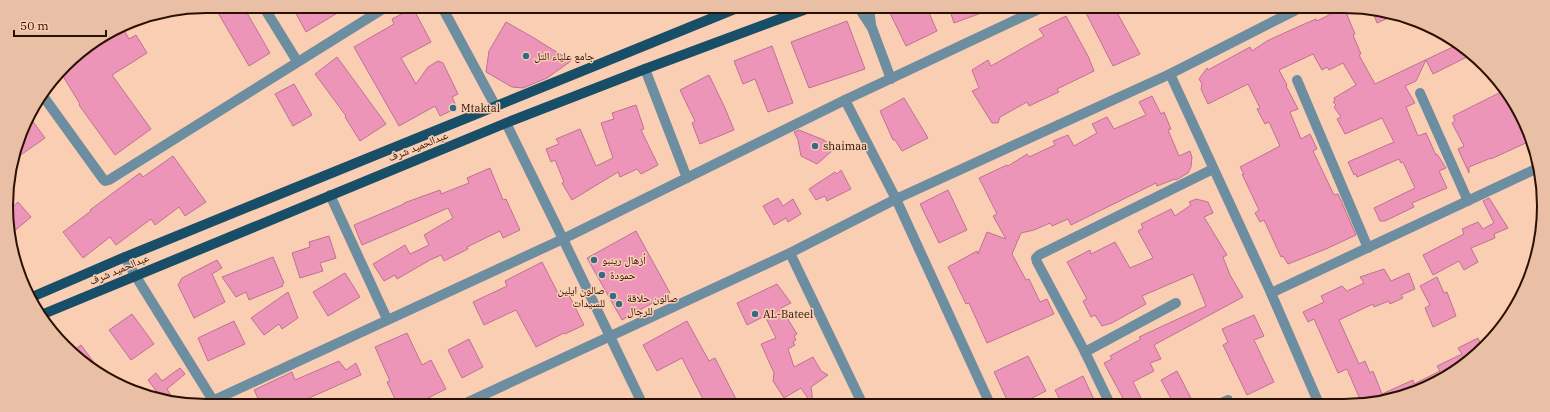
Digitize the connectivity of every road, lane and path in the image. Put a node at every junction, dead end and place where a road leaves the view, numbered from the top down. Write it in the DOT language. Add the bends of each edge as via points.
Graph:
graph roads {
  1 [pos="267,13"];
  2 [pos="376,13"];
  3 [pos="445,13"];
  4 [pos="725,13"];
  5 [pos="796,13"];
  6 [pos="862,13"];
  7 [pos="870,13"];
  8 [pos="1031,13"];
  9 [pos="1290,13"];
  10 [pos="872,28"];
  11 [pos="297,61"];
  12 [pos="645,69"];
  13 [pos="1170,74"];
  14 [pos="891,79"];
  15 [pos="1297,80"];
  16 [pos="1420,93"];
  17 [pos="46,100"];
  18 [pos="845,100"];
  19 [pos="496,107"];
  20 [pos="506,123"];
  21 [pos="1213,169"];
  22 [pos="1533,170"];
  23 [pos="687,178"];
  24 [pos="330,195"];
  25 [pos="896,199"];
  26 [pos="1468,201"];
  27 [pos="563,239"];
  28 [pos="1368,248"];
  29 [pos="790,253"];
  30 [pos="125,257"];
  31 [pos="135,275"];
  32 [pos="1271,293"];
  33 [pos="35,296"];
  34 [pos="1176,303"];
  35 [pos="46,313"];
  36 [pos="387,319"];
  37 [pos="610,335"];
  38 [pos="1084,352"];
  39 [pos="210,399"];
  40 [pos="218,399"];
  41 [pos="474,399"];
  42 [pos="640,399"];
  43 [pos="860,399"];
  44 [pos="988,399"];
  45 [pos="1108,399"];
  46 [pos="1317,399"];
  1 -- 11 [label="street"];
  2 -- 11 [label="street"];
  3 -- 19 [label="street"];
  4 -- 19 [label="main road, عبدالحميد شرف"];
  5 -- 12 [label="main road, عبدالحميد شرف"];
  6 -- 10 [label="street"];
  7 -- 10 [label="street"];
  8 -- 14 [label="street"];
  9 -- 13 [label="street"];
  10 -- 14 [label="street"];
  11 -- 17 [label="street" via="105,181"];
  12 -- 20 [label="main road, عبدالحميد شرف"];
  12 -- 23 [label="street"];
  13 -- 21 [label="street"];
  13 -- 25 [label="street"];
  14 -- 18 [label="street"];
  15 -- 28 [label="street"];
  16 -- 26 [label="street"];
  18 -- 23 [label="street"];
  18 -- 25 [label="street"];
  19 -- 30 [label="main road, عبدالحميد شرف"];
  20 -- 24 [label="main road, عبدالحميد شرف"];
  20 -- 27 [label="street"];
  21 -- 32 [label="street"];
  21 -- 38 [label="street" via="1037,256 1037,262"];
  22 -- 26 [label="street"];
  23 -- 27 [label="street"];
  24 -- 31 [label="main road, عبدالحميد شرف"];
  24 -- 36 [label="street"];
  25 -- 29 [label="street"];
  25 -- 44 [label="street"];
  26 -- 28 [label="street"];
  27 -- 36 [label="street"];
  27 -- 37 [label="street"];
  28 -- 32 [label="street"];
  29 -- 37 [label="street"];
  29 -- 43 [label="street"];
  30 -- 31 [label="street"];
  30 -- 33 [label="main road, عبدالحميد شرف"];
  31 -- 35 [label="main road, عبدالحميد شرف"];
  31 -- 39 [label="street"];
  32 -- 46 [label="street"];
  34 -- 38 [label="street"];
  36 -- 40 [label="street"];
  37 -- 41 [label="street"];
  37 -- 42 [label="street"];
  38 -- 45 [label="street"];
}
